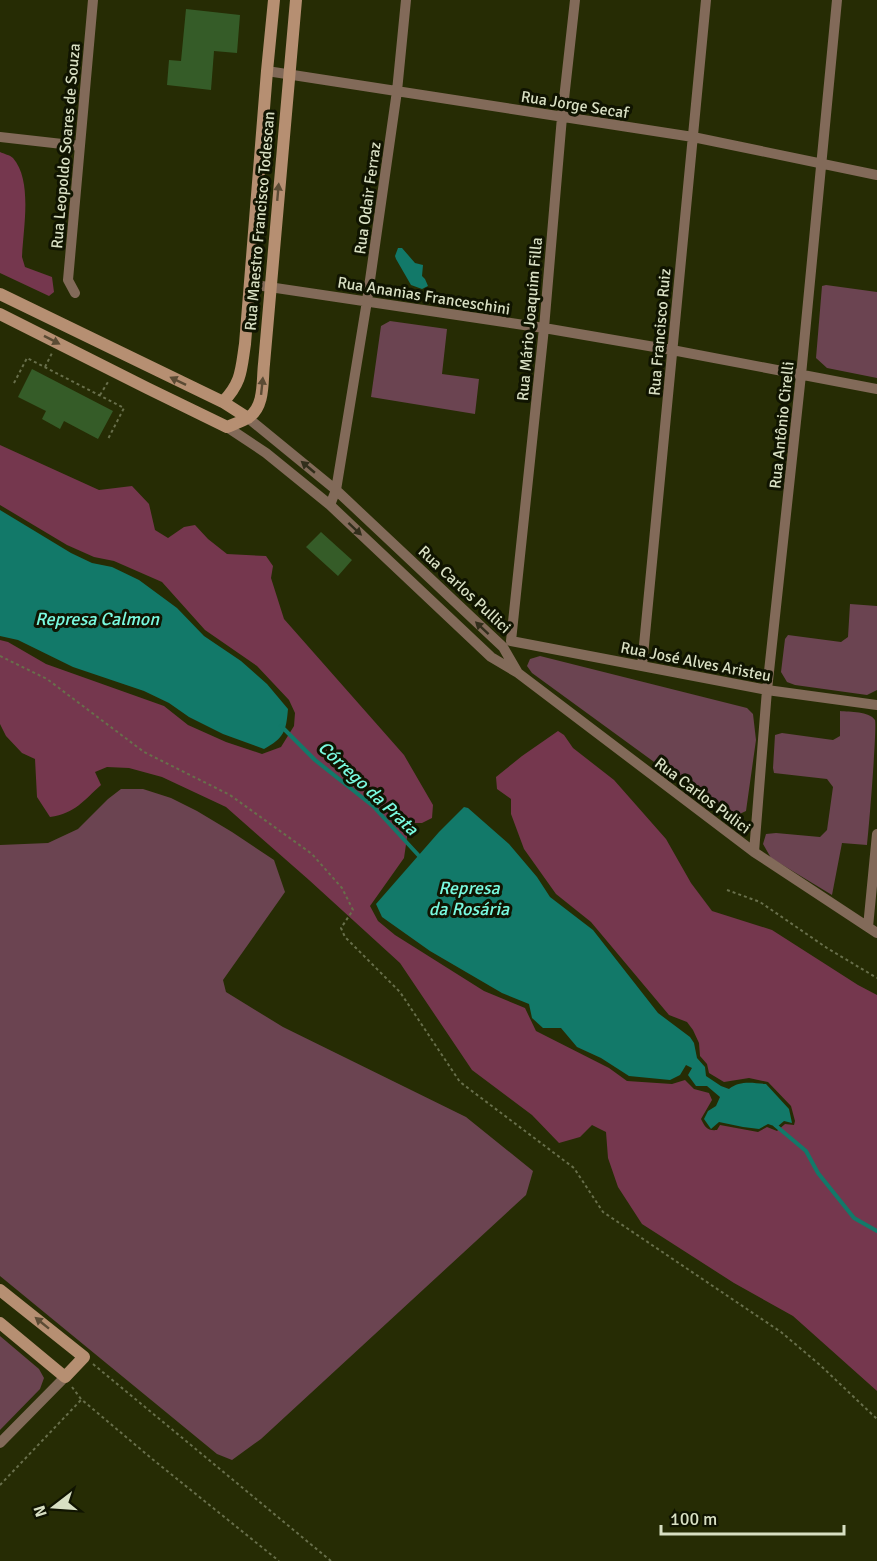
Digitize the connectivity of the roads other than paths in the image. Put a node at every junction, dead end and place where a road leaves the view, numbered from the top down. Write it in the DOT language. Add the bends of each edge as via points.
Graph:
graph roads {
  1 [pos="93,0"];
  2 [pos="274,0"];
  3 [pos="296,0"];
  4 [pos="406,0"];
  5 [pos="575,0"];
  6 [pos="706,0"];
  7 [pos="837,0"];
  8 [pos="267,71"];
  9 [pos="289,74"];
  10 [pos="398,91"];
  11 [pos="562,117"];
  12 [pos="0,137"];
  13 [pos="693,137"];
  14 [pos="80,146"];
  15 [pos="821,164"];
  16 [pos="877,175"];
  17 [pos="249,284"];
  18 [pos="270,286"];
  19 [pos="75,293"];
  20 [pos="0,294"];
  21 [pos="368,301"];
  22 [pos="0,314"];
  23 [pos="544,328"];
  24 [pos="672,350"];
  25 [pos="801,375"];
  26 [pos="877,389"];
  27 [pos="223,402"];
  28 [pos="248,418"];
  29 [pos="227,427"];
  30 [pos="336,490"];
  31 [pos="330,505"];
  32 [pos="507,644"];
  33 [pos="491,657"];
  34 [pos="642,666"];
  35 [pos="518,673"];
  36 [pos="767,690"];
  37 [pos="877,705"];
  38 [pos="877,834"];
  39 [pos="753,852"];
  40 [pos="872,930"];
  41 [pos="0,1290"];
  42 [pos="0,1323"];
  43 [pos="65,1377"];
  44 [pos="0,1443"];
  1 -- 14 [label="street, Rua Leopoldo Soares de Souza"];
  2 -- 8 [label="main road, Rua Maestro Francisco Todescan"];
  3 -- 9 [label="main road, Rua Maestro Francisco Todescan"];
  4 -- 10 [label="street, Rua Odair Ferraz"];
  5 -- 11 [label="street, Rua Mário Joaquim Filla"];
  6 -- 13 [label="street, Rua Francisco Ruiz"];
  7 -- 15 [label="street, Rua Antônio Cirelli"];
  8 -- 9 [label="street, Rua Jorge Secaf"];
  8 -- 17 [label="main road, Rua Maestro Francisco Todescan"];
  9 -- 10 [label="street, Rua Jorge Secaf"];
  18 -- 9 [label="main road, Rua Maestro Francisco Todescan, one-way"];
  10 -- 11 [label="street, Rua Jorge Secaf"];
  10 -- 21 [label="street, Rua Odair Ferraz"];
  11 -- 13 [label="street, Rua Jorge Secaf"];
  11 -- 23 [label="street, Rua Mário Joaquim Filla"];
  12 -- 14 [label="street"];
  13 -- 15 [label="street, Rua Jorge Secaf"];
  13 -- 24 [label="street, Rua Francisco Ruiz"];
  14 -- 19 [label="street, Rua Leopoldo Soares de Souza" via="68,279"];
  15 -- 16 [label="street, Rua Jorge Secaf"];
  15 -- 25 [label="street, Rua Antônio Cirelli"];
  17 -- 18 [label="street, Rua Ananias Franceschini"];
  17 -- 27 [label="main road, Rua Maestro Francisco Todescan" via="241,375 234,391"];
  18 -- 21 [label="street, Rua Ananias Franceschini"];
  28 -- 18 [label="main road, Rua Maestro Francisco Todescan, one-way" via="260,400"];
  27 -- 20 [label="main road, Rua Carlos Pullici, one-way"];
  21 -- 23 [label="street, Rua Ananias Franceschini"];
  21 -- 30 [label="street, Rua Odair Ferraz"];
  22 -- 29 [label="main road, Rua Carlos Pullici, one-way"];
  23 -- 24 [label="street, Rua Ananias Franceschini"];
  23 -- 32 [label="street, Rua Mário Joaquim Filla"];
  24 -- 25 [label="street, Rua Ananias Franceschini"];
  24 -- 34 [label="street, Rua Francisco Ruiz"];
  25 -- 26 [label="street, Rua Ananias Franceschini"];
  25 -- 36 [label="street, Rua Antônio Cirelli"];
  27 -- 28 [label="main road, Rua Carlos Pullici"];
  28 -- 29 [label="main road"];
  30 -- 28 [label="street, Rua Carlos Pullici, one-way"];
  29 -- 31 [label="street, Rua Carlos Pullici"];
  30 -- 31 [label="street, Rua Odair Ferraz"];
  32 -- 30 [label="street, Rua Carlos Pullici, one-way"];
  31 -- 33 [label="street, Rua Carlos Pullici, one-way"];
  32 -- 33 [label="street"];
  32 -- 34 [label="street, Rua José Alves Aristeu"];
  32 -- 35 [label="street, Rua Carlos Pullici"];
  33 -- 35 [label="street, Rua Carlos Pullici"];
  34 -- 36 [label="street, Rua José Alves Aristeu"];
  35 -- 39 [label="street, Rua Carlos Pulici"];
  36 -- 37 [label="street, Rua José Alves Aristeu"];
  36 -- 39 [label="street, Rua Antônio Cirelli"];
  38 -- 40 [label="street"];
  39 -- 40 [label="street, Rua Carlos Pulici"];
  43 -- 41 [label="main road, one-way" via="84,1357"];
  42 -- 43 [label="main road"];
  43 -- 44 [label="street"];
}
